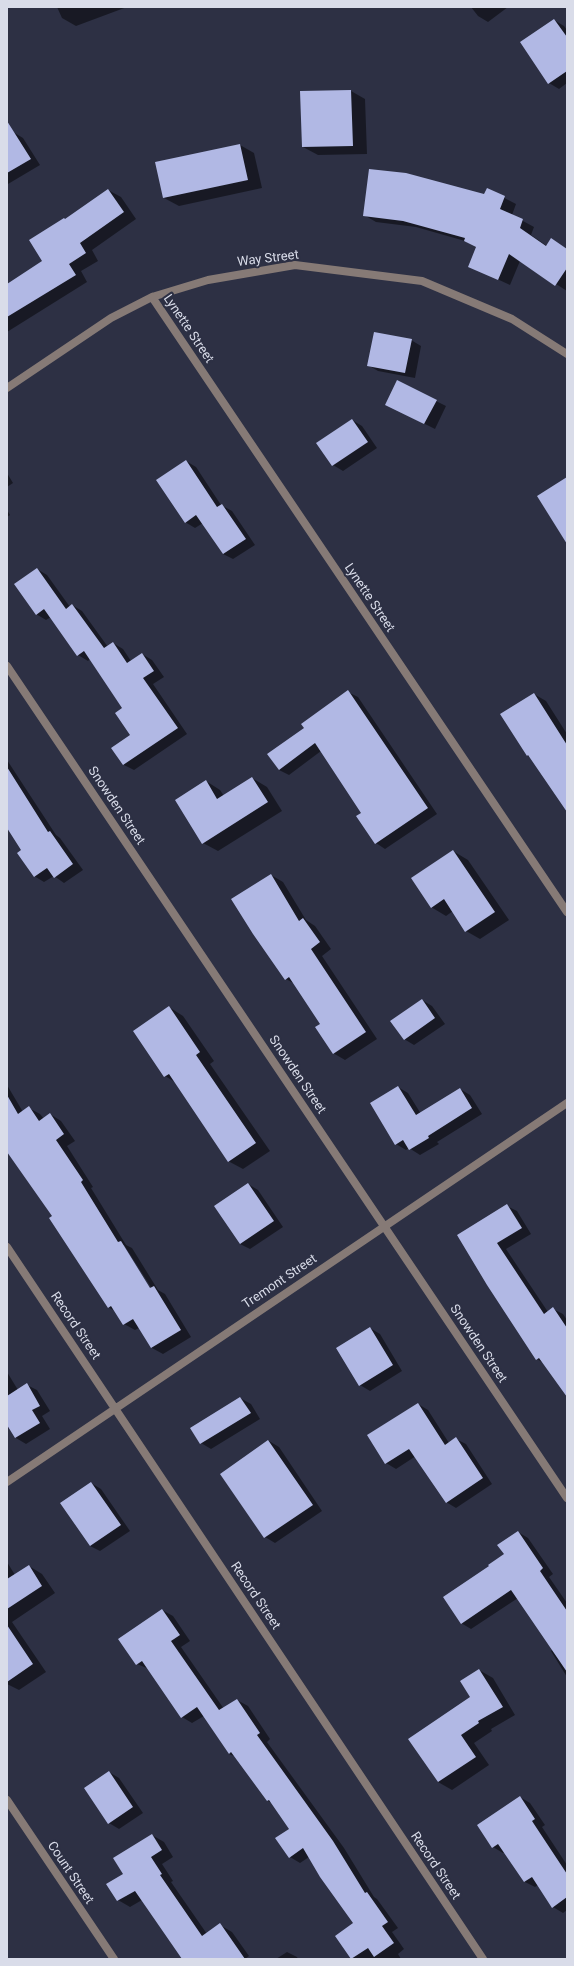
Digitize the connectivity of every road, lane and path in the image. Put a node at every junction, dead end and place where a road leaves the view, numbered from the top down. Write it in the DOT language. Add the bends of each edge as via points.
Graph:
graph roads {
  1 [pos="152,297"];
  2 [pos="567,354"];
  3 [pos="7,388"];
  4 [pos="7,666"];
  5 [pos="567,912"];
  6 [pos="567,1103"];
  7 [pos="385,1226"];
  8 [pos="7,1247"];
  9 [pos="116,1408"];
  10 [pos="7,1482"];
  11 [pos="567,1498"];
  12 [pos="7,1800"];
  13 [pos="114,1959"];
  14 [pos="483,1959"];
  1 -- 2 [label="street, Way Street" via="208,280 295,265 422,281 512,319"];
  1 -- 3 [label="street, Way Street" via="111,318"];
  1 -- 5 [label="street, Lynette Street"];
  4 -- 7 [label="street, Snowden Street"];
  6 -- 7 [label="street, Tremont Street"];
  7 -- 9 [label="street, Tremont Street"];
  7 -- 11 [label="street, Snowden Street"];
  8 -- 9 [label="street, Record Street"];
  9 -- 10 [label="street, Tremont Street"];
  9 -- 14 [label="street, Record Street"];
  12 -- 13 [label="street, Count Street"];
}
